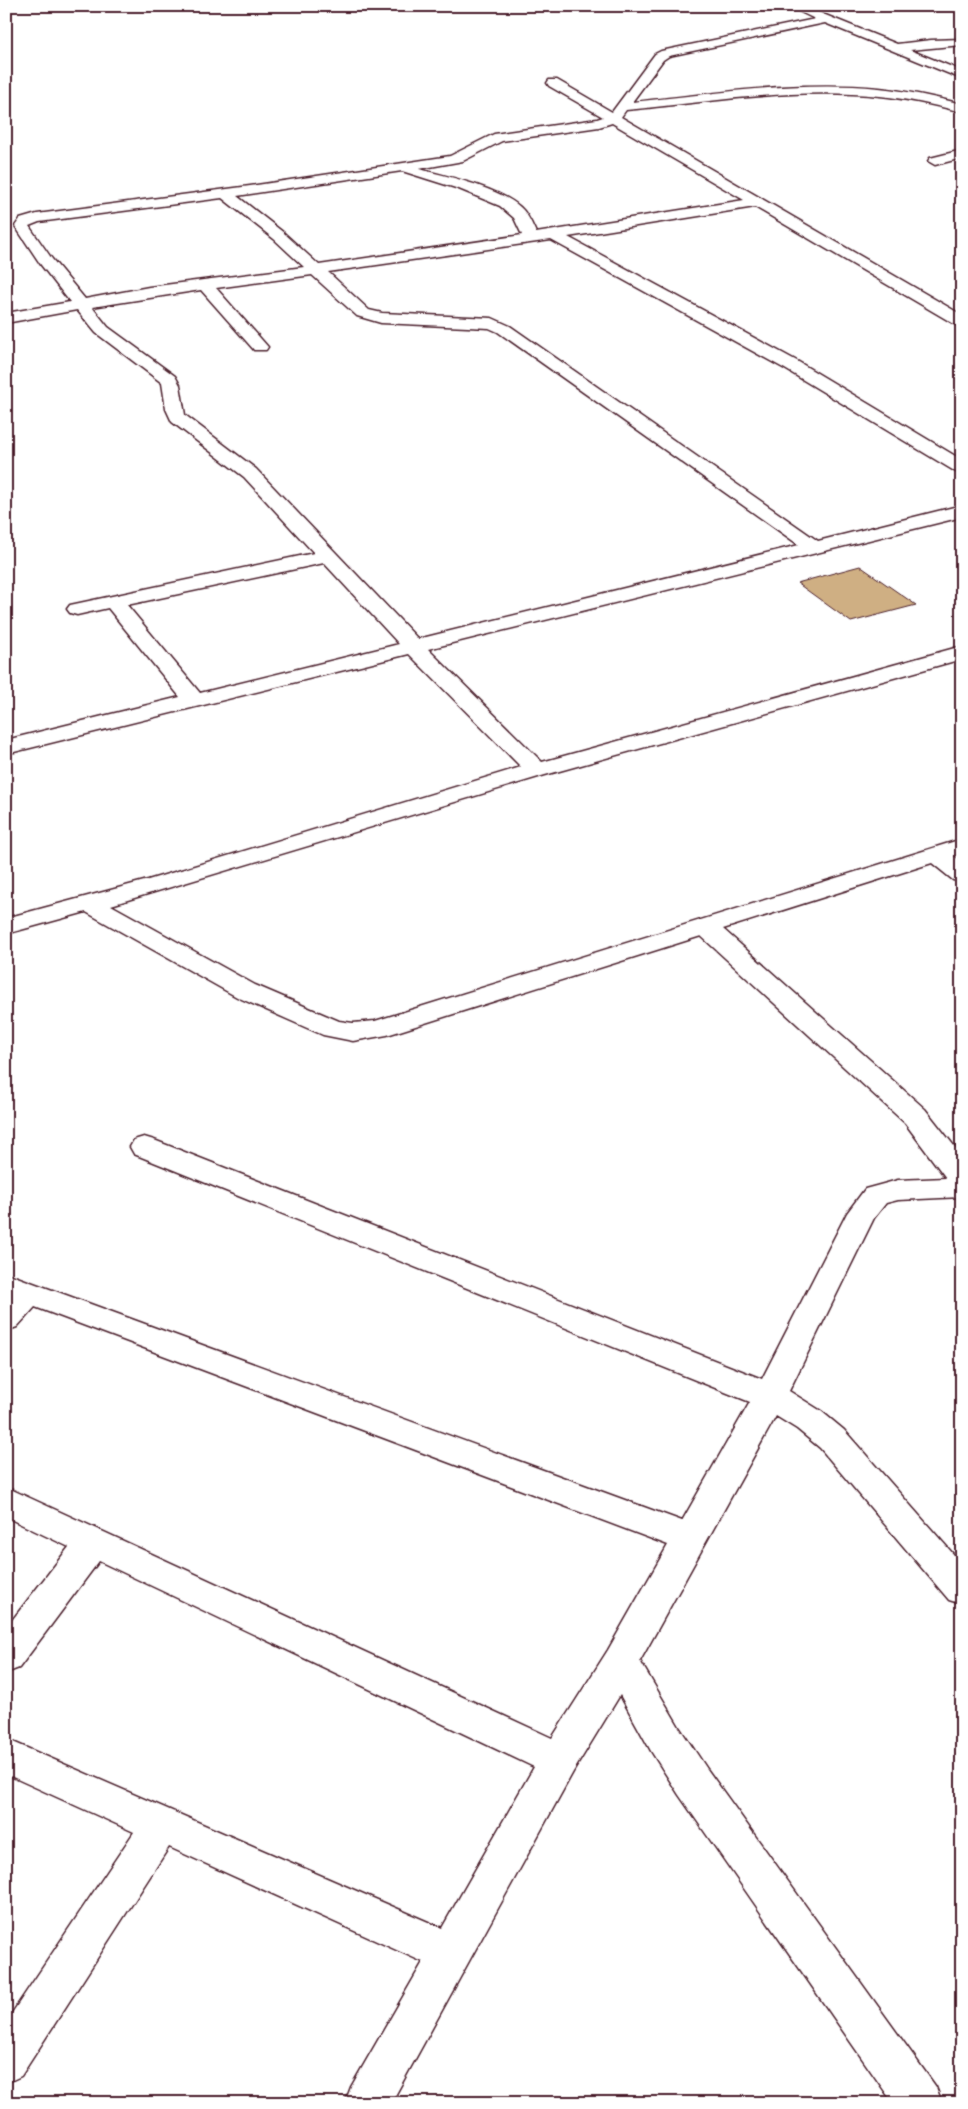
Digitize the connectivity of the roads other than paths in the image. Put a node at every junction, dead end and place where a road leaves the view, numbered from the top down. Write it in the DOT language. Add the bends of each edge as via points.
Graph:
graph roads {
  1 [pos="793,6"];
  2 [pos="825,20"];
  3 [pos="962,42"];
  4 [pos="895,48"];
  5 [pos="962,75"];
  6 [pos="553,83"];
  7 [pos="942,90"];
  8 [pos="902,94"];
  9 [pos="962,108"];
  10 [pos="619,113"];
  11 [pos="962,154"];
  12 [pos="935,161"];
  13 [pos="400,168"];
  14 [pos="226,193"];
  15 [pos="759,202"];
  16 [pos="555,236"];
  17 [pos="531,239"];
  18 [pos="314,270"];
  19 [pos="205,285"];
  20 [pos="81,305"];
  21 [pos="957,316"];
  22 [pos="6,318"];
  23 [pos="260,348"];
  24 [pos="962,468"];
  25 [pos="962,511"];
  26 [pos="816,548"];
  27 [pos="327,556"];
  28 [pos="113,601"];
  29 [pos="77,609"];
  30 [pos="412,646"];
  31 [pos="960,655"];
  32 [pos="194,700"];
  33 [pos="6,747"];
  34 [pos="537,770"];
  35 [pos="962,846"];
  36 [pos="936,854"];
  37 [pos="962,875"];
  38 [pos="90,904"];
  39 [pos="6,926"];
  40 [pos="706,927"];
  41 [pos="144,1147"];
  42 [pos="962,1178"];
  43 [pos="962,1187"];
  44 [pos="18,1288"];
  45 [pos="6,1319"];
  46 [pos="770,1396"];
  47 [pos="6,1501"];
  48 [pos="690,1539"];
  49 [pos="93,1542"];
  50 [pos="962,1589"];
  51 [pos="6,1657"];
  52 [pos="621,1661"];
  53 [pos="6,1756"];
  54 [pos="559,1760"];
  55 [pos="161,1825"];
  56 [pos="450,1953"];
  57 [pos="6,2061"];
  58 [pos="367,2103"];
  59 [pos="920,2103"];
  1 -- 2 [label="street"];
  2 -- 4 [label="street"];
  2 -- 10 [label="street" via="665,53"];
  3 -- 4 [label="street"];
  4 -- 5 [label="street"];
  6 -- 10 [label="street"];
  7 -- 8 [label="street"];
  8 -- 9 [label="street"];
  8 -- 10 [label="street" via="809,90"];
  10 -- 13 [label="street" via="576,128 499,137 470,155"];
  10 -- 15 [label="street"];
  11 -- 12 [label="street"];
  13 -- 14 [label="street"];
  13 -- 17 [label="street" via="499,200 523,219"];
  14 -- 18 [label="street" via="280,236"];
  14 -- 20 [label="street" via="25,222 22,226 46,262"];
  15 -- 16 [label="street"];
  15 -- 21 [label="street"];
  16 -- 17 [label="street"];
  16 -- 24 [label="street" via="790,365"];
  17 -- 18 [label="street"];
  18 -- 19 [label="street"];
  18 -- 26 [label="street" via="370,316 492,323 504,329"];
  19 -- 20 [label="street"];
  19 -- 23 [label="street"];
  20 -- 22 [label="street"];
  20 -- 27 [label="street" via="111,338 169,380 174,388 174,411 178,418 250,473"];
  25 -- 26 [label="street"];
  26 -- 30 [label="street"];
  27 -- 28 [label="street"];
  27 -- 30 [label="street"];
  28 -- 29 [label="street"];
  28 -- 32 [label="street"];
  30 -- 32 [label="street"];
  30 -- 34 [label="street"];
  31 -- 34 [label="street"];
  32 -- 33 [label="street"];
  34 -- 38 [label="street"];
  35 -- 36 [label="street"];
  36 -- 37 [label="street"];
  36 -- 40 [label="street"];
  38 -- 39 [label="street"];
  38 -- 40 [label="street" via="246,991 333,1029 353,1032 377,1028"];
  40 -- 42 [label="street" via="914,1116"];
  41 -- 46 [label="street"];
  43 -- 46 [label="street" via="898,1190 876,1196 862,1213"];
  44 -- 45 [label="street"];
  44 -- 48 [label="street"];
  46 -- 48 [label="street"];
  46 -- 50 [label="street" via="810,1420 832,1439"];
  47 -- 49 [label="street"];
  48 -- 52 [label="street"];
  49 -- 51 [label="street"];
  49 -- 54 [label="street"];
  52 -- 54 [label="street"];
  52 -- 59 [label="street" via="693,1782"];
  53 -- 55 [label="street"];
  54 -- 56 [label="street"];
  55 -- 56 [label="street"];
  55 -- 57 [label="street"];
  56 -- 58 [label="street"];
}
